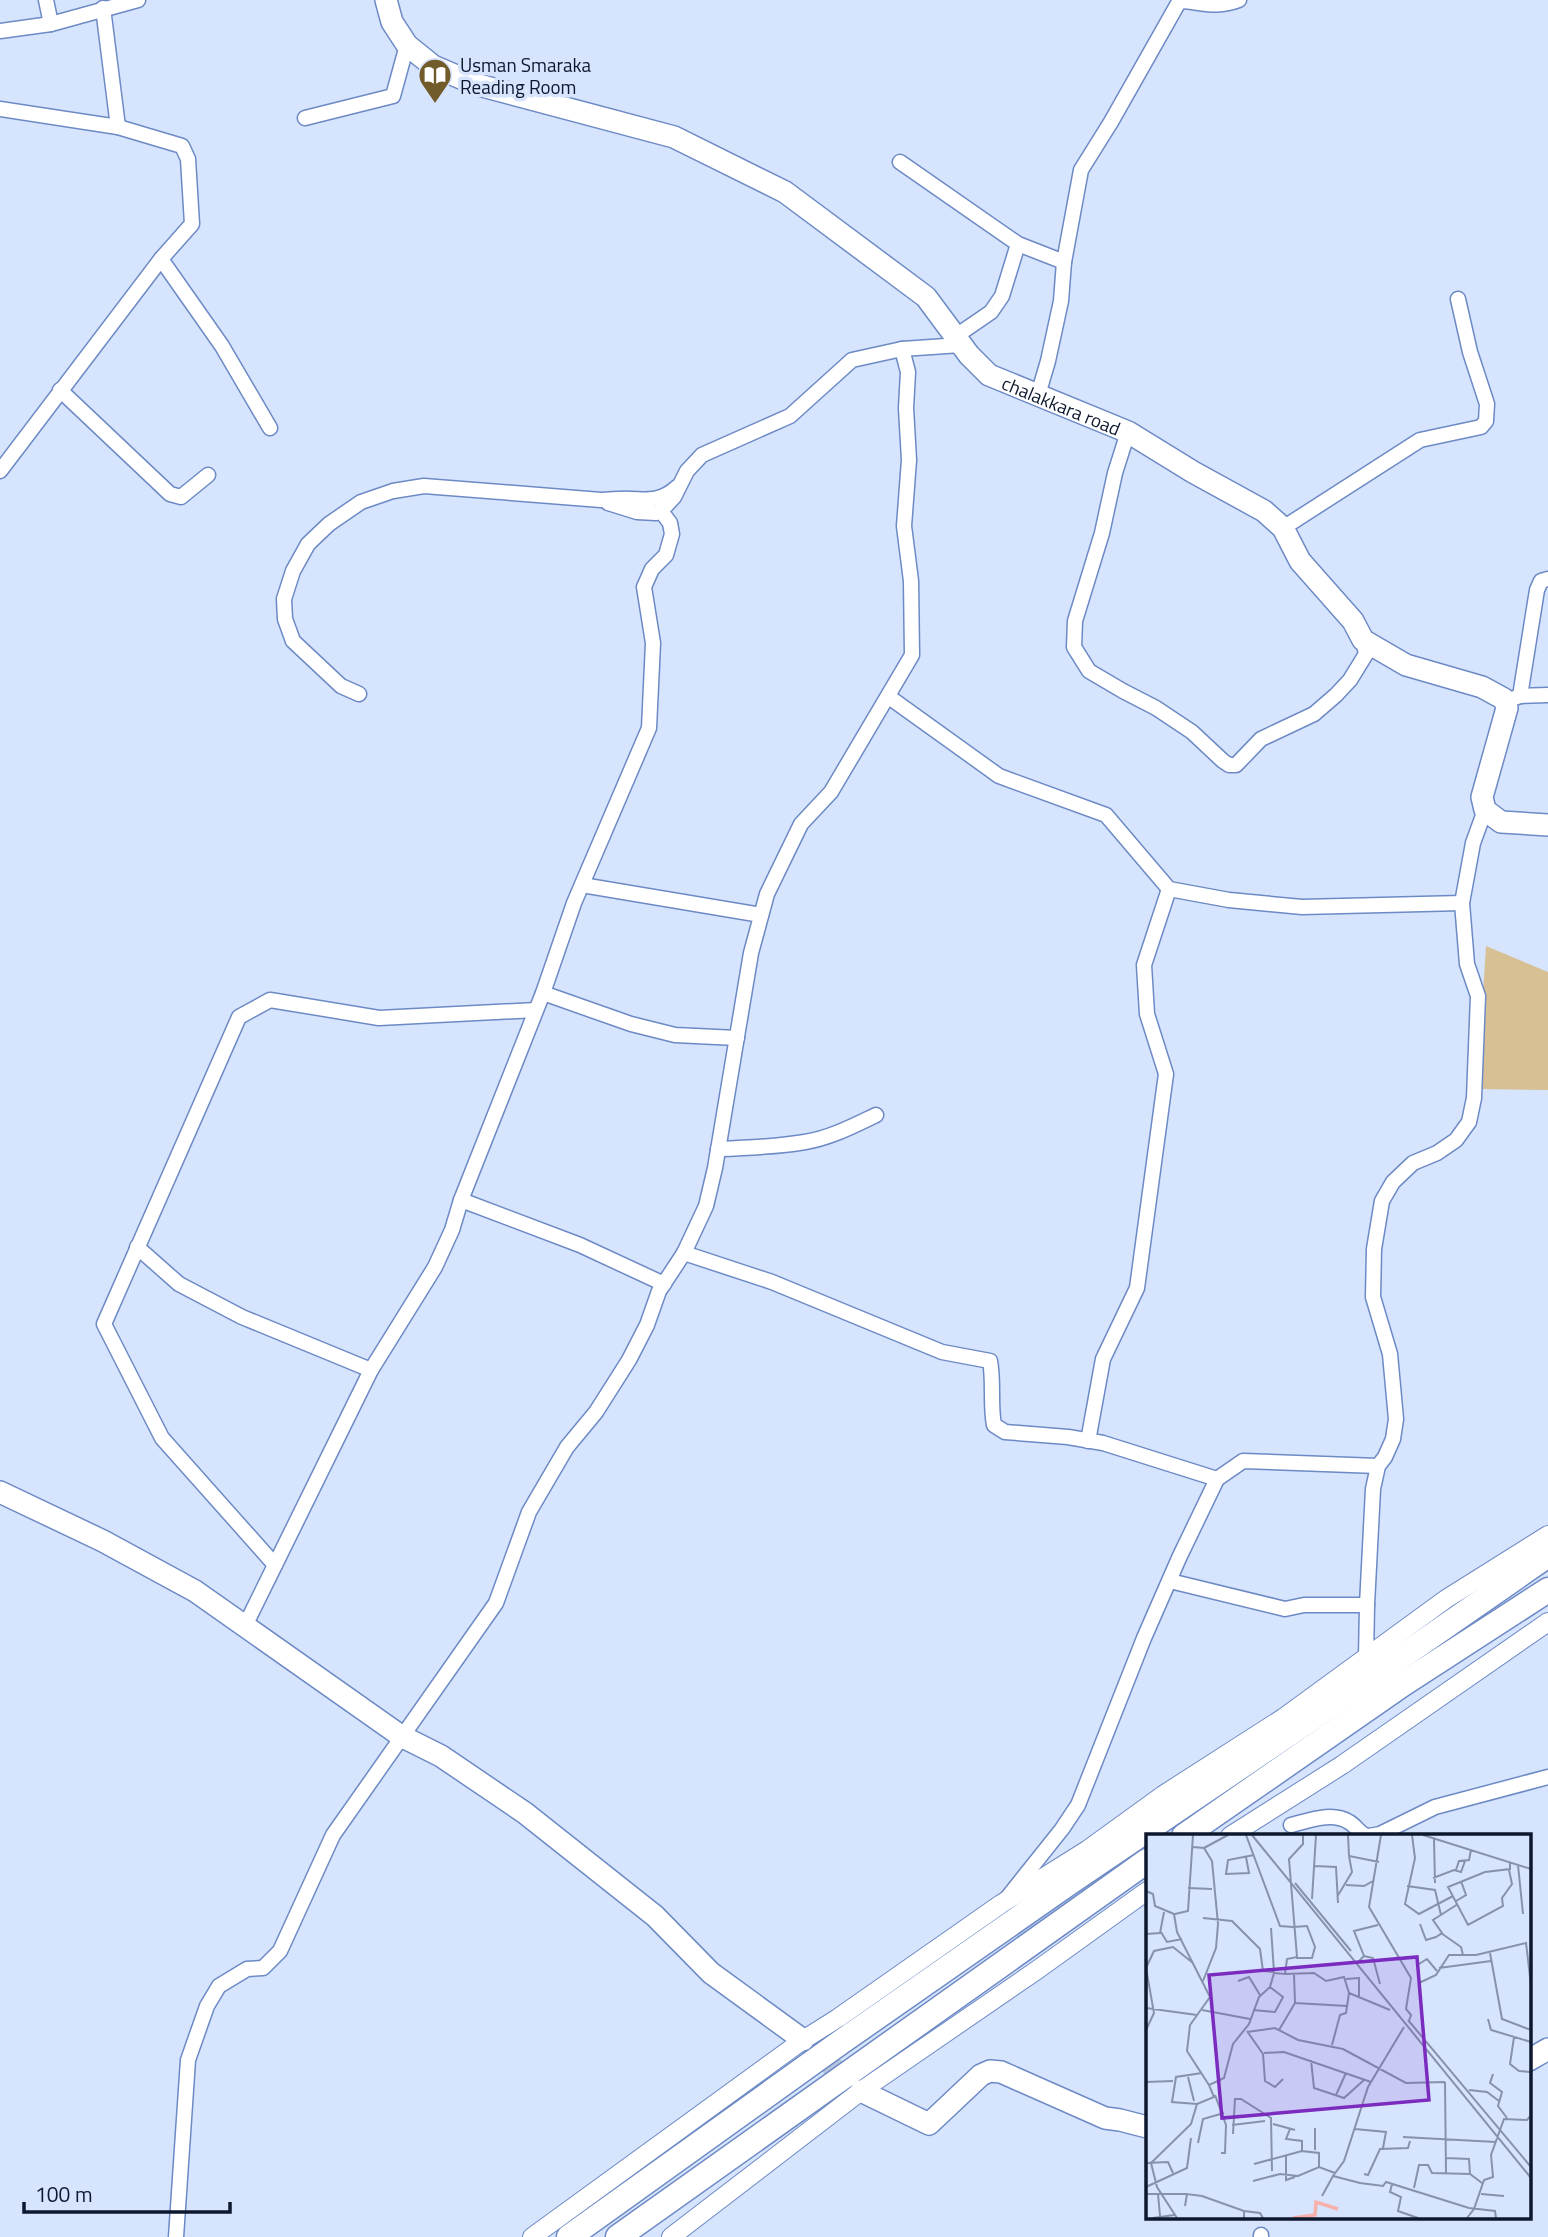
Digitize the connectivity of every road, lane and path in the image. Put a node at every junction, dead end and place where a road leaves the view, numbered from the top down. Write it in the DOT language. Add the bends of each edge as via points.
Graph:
graph roads {
  1 [pos="46,0"];
  2 [pos="138,0"];
  3 [pos="386,0"];
  4 [pos="1239,0"];
  5 [pos="1180,1"];
  6 [pos="103,8"];
  7 [pos="51,24"];
  8 [pos="0,32"];
  9 [pos="407,45"];
  10 [pos="0,109"];
  11 [pos="305,118"];
  12 [pos="118,127"];
  13 [pos="900,162"];
  14 [pos="1018,244"];
  15 [pos="161,259"];
  16 [pos="1064,262"];
  17 [pos="1458,299"];
  18 [pos="959,340"];
  19 [pos="901,349"];
  20 [pos="61,390"];
  21 [pos="1038,395"];
  22 [pos="270,428"];
  23 [pos="1128,432"];
  24 [pos="0,471"];
  25 [pos="208,475"];
  26 [pos="677,487"];
  27 [pos="601,500"];
  28 [pos="662,511"];
  29 [pos="1283,528"];
  30 [pos="1548,579"];
  31 [pos="299,596"];
  32 [pos="284,599"];
  33 [pos="1363,640"];
  34 [pos="359,694"];
  35 [pos="1548,695"];
  36 [pos="889,696"];
  37 [pos="1513,700"];
  38 [pos="1485,810"];
  39 [pos="1548,825"];
  40 [pos="582,885"];
  41 [pos="1169,889"];
  42 [pos="1462,903"];
  43 [pos="761,915"];
  44 [pos="543,993"];
  45 [pos="536,1010"];
  46 [pos="737,1038"];
  47 [pos="876,1115"];
  48 [pos="718,1149"];
  49 [pos="461,1200"];
  50 [pos="137,1247"];
  51 [pos="684,1253"];
  52 [pos="664,1284"];
  53 [pos="371,1370"];
  54 [pos="1088,1441"];
  55 [pos="1378,1466"];
  56 [pos="1217,1479"];
  57 [pos="0,1492"];
  58 [pos="1548,1535"];
  59 [pos="1548,1555"];
  60 [pos="275,1565"];
  61 [pos="1170,1581"];
  62 [pos="1548,1590"];
  63 [pos="1367,1605"];
  64 [pos="1548,1622"];
  65 [pos="245,1626"];
  66 [pos="1366,1658"];
  67 [pos="401,1736"];
  68 [pos="1548,1777"];
  69 [pos="1291,1825"];
  70 [pos="1187,1834"];
  71 [pos="1233,1834"];
  72 [pos="1361,1834"];
  73 [pos="1380,1834"];
  74 [pos="1146,1862"];
  75 [pos="1146,1892"];
  76 [pos="1001,1904"];
  77 [pos="803,2040"];
  78 [pos="1548,2049"];
  79 [pos="1530,2059"];
  80 [pos="861,2091"];
  81 [pos="1146,2127"];
  82 [pos="176,2237"];
  83 [pos="532,2237"];
  84 [pos="569,2237"];
  85 [pos="618,2237"];
  86 [pos="671,2237"];
  1 -- 7 [label="street"];
  2 -- 6 [label="street"];
  3 -- 9 [label="main road, chalakkara road" via="391,22"];
  4 -- 5 [label="street" via="1214,6"];
  5 -- 16 [label="street" via="1081,170"];
  6 -- 7 [label="street"];
  6 -- 12 [label="street"];
  7 -- 8 [label="street"];
  9 -- 11 [label="street" via="393,96"];
  9 -- 18 [label="main road, chalakkara road" via="432,66 475,84 674,136 785,192 926,297"];
  10 -- 12 [label="street"];
  12 -- 15 [label="street" via="182,146 188,159 192,224"];
  13 -- 14 [label="street"];
  14 -- 16 [label="street"];
  14 -- 18 [label="street" via="1002,296 992,312"];
  15 -- 20 [label="street"];
  15 -- 22 [label="street" via="222,346"];
  16 -- 21 [label="street" via="1061,301"];
  17 -- 29 [label="street" via="1469,352 1487,404 1486,421 1481,427 1420,439"];
  18 -- 19 [label="street"];
  18 -- 21 [label="main road, chalakkara road" via="989,374"];
  19 -- 26 [label="street" via="852,360 790,416 702,456"];
  19 -- 36 [label="street" via="908,372 904,526 911,581 912,655"];
  20 -- 24 [label="street"];
  20 -- 25 [label="street" via="170,494 181,497"];
  21 -- 23 [label="main road, chalakkara road"];
  23 -- 29 [label="main road, chalakkara road" via="1264,511"];
  23 -- 33 [label="street" via="1075,621 1074,647 1089,671 1156,708 1229,765 1236,765 1261,739 1314,714 1343,687 1366,654"];
  26 -- 27 [label="street" via="653,500"];
  26 -- 28 [label="street"];
  27 -- 28 [label="street" via="637,512"];
  27 -- 32 [label="street" via="424,486 393,491 361,502 307,544"];
  28 -- 40 [label="street" via="673,534 666,555 652,569 644,587 653,643 649,728"];
  29 -- 33 [label="main road, chalakkara road" via="1300,561 1353,621"];
  30 -- 37 [label="street" via="1537,590"];
  31 -- 32 [label="street"];
  32 -- 34 [label="street" via="293,641 341,686"];
  33 -- 37 [label="main road, chalakkara road" via="1406,666"];
  35 -- 37 [label="street"];
  36 -- 41 [label="street" via="999,776 1106,815"];
  36 -- 43 [label="street" via="831,792 801,824"];
  37 -- 38 [label="main road" via="1482,797"];
  38 -- 39 [label="main road" via="1501,822"];
  38 -- 42 [label="street" via="1473,843"];
  40 -- 43 [label="street"];
  40 -- 44 [label="street"];
  41 -- 42 [label="street" via="1229,901 1302,907"];
  41 -- 54 [label="street" via="1144,965 1147,1014 1166,1074 1137,1288 1104,1359"];
  42 -- 55 [label="street" via="1467,964 1478,996 1474,1098 1469,1122 1456,1140 1413,1163 1382,1201 1373,1297 1390,1354 1396,1419 1393,1439"];
  43 -- 46 [label="street"];
  44 -- 45 [label="street"];
  44 -- 46 [label="street" via="675,1035"];
  45 -- 49 [label="street"];
  45 -- 50 [label="street" via="379,1018 270,1000 239,1017"];
  46 -- 48 [label="street"];
  47 -- 48 [label="street" via="808,1142"];
  48 -- 51 [label="street" via="706,1206"];
  49 -- 52 [label="street" via="580,1245"];
  49 -- 53 [label="street" via="435,1267"];
  50 -- 53 [label="street" via="179,1284 232,1312"];
  50 -- 60 [label="street" via="104,1324 162,1438"];
  51 -- 52 [label="street"];
  51 -- 54 [label="street" via="772,1282 943,1352 989,1361 995,1425 1005,1432"];
  52 -- 67 [label="street" via="629,1360 567,1447 529,1512 495,1603"];
  53 -- 60 [label="street"];
  54 -- 56 [label="street"];
  55 -- 56 [label="street" via="1242,1461"];
  55 -- 63 [label="street"];
  56 -- 61 [label="street"];
  57 -- 65 [label="main road" via="172,1578"];
  58 -- 66 [label="street" via="1446,1599"];
  59 -- 84 [label="highway" via="1057,1891"];
  60 -- 65 [label="street"];
  61 -- 63 [label="street" via="1285,1609"];
  61 -- 76 [label="street" via="1078,1805"];
  62 -- 70 [label="highway"];
  63 -- 66 [label="street"];
  64 -- 71 [label="street" via="1342,1765"];
  65 -- 67 [label="main road"];
  66 -- 76 [label="street"];
  67 -- 77 [label="main road" via="441,1756 525,1813 654,1916 711,1973"];
  67 -- 82 [label="street" via="333,1835 280,1951 263,1968 247,1969 219,1986 207,2006 188,2060"];
  68 -- 73 [label="street" via="1435,1807"];
  69 -- 72 [label="street" via="1333,1817 1349,1821"];
  74 -- 85 [label="highway"];
  75 -- 80 [label="street"];
  76 -- 77 [label="street"];
  77 -- 83 [label="street"];
  78 -- 79 [label="main road"];
  80 -- 81 [label="main road" via="929,2124 981,2075 1001,2072 1105,2118"];
  80 -- 86 [label="street"];
}
